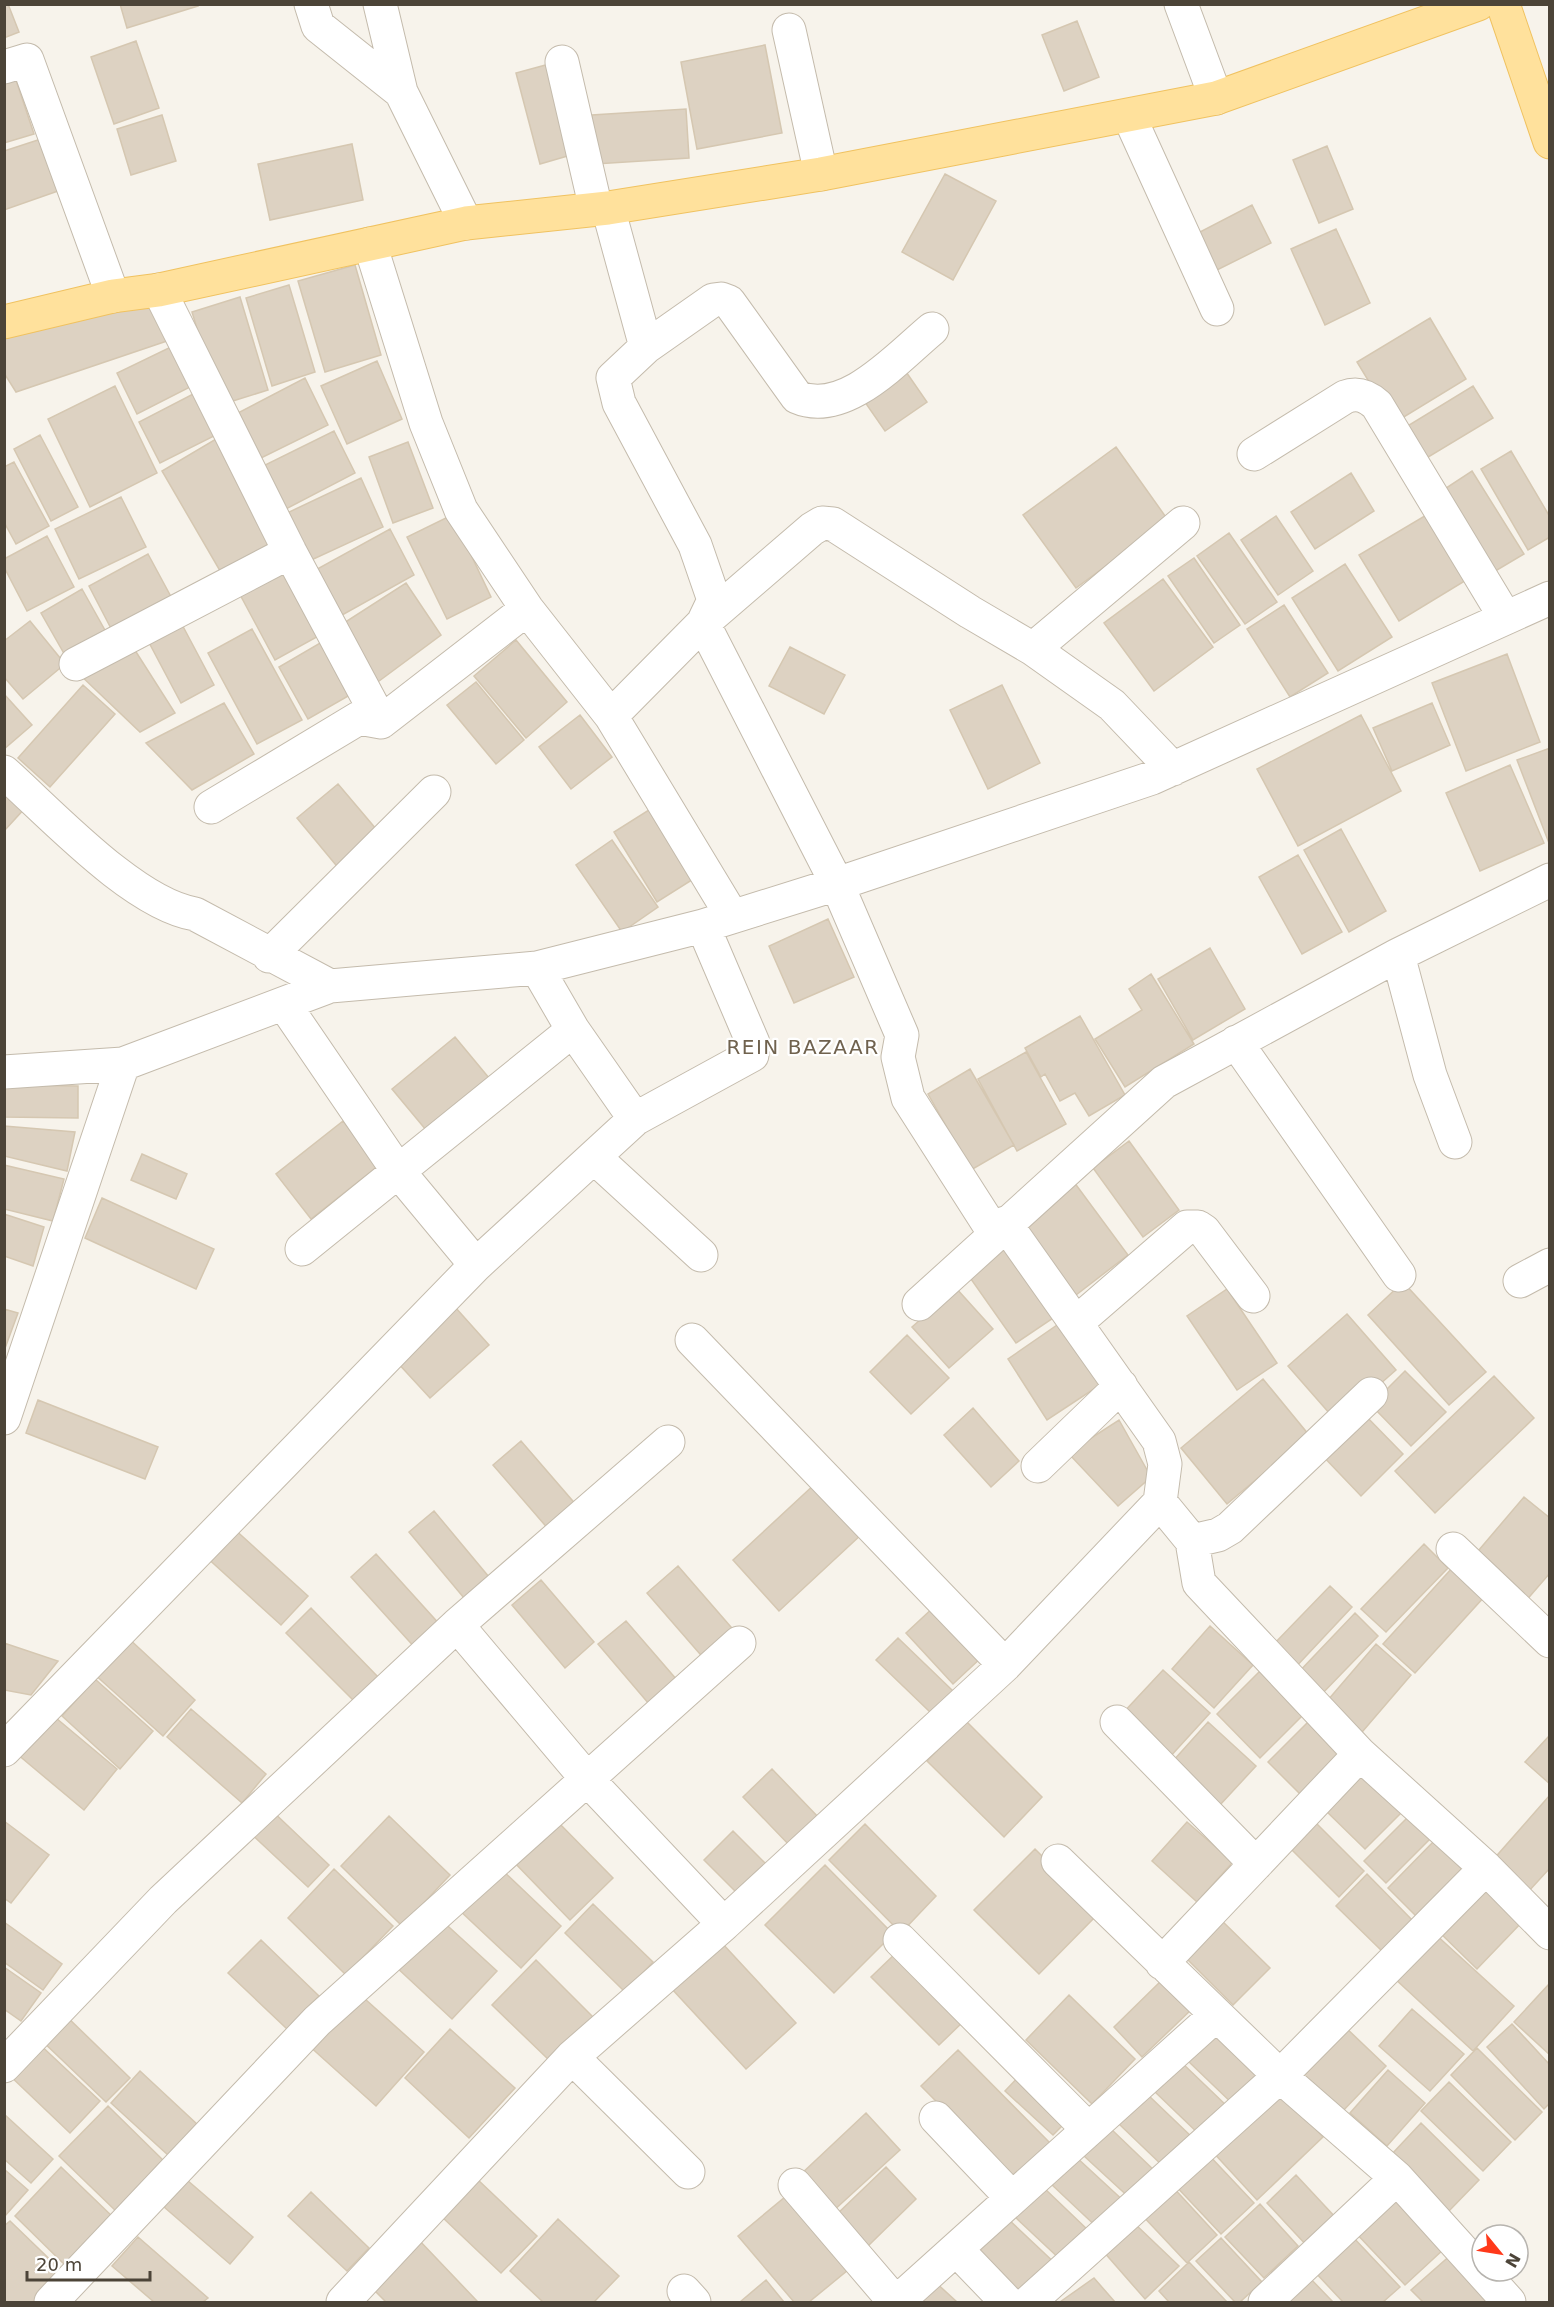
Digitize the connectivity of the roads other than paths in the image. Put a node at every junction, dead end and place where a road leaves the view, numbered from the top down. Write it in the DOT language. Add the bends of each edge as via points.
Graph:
graph roads {
  1 [pos="311,4"];
  2 [pos="380,4"];
  3 [pos="1182,4"];
  4 [pos="1478,4"];
  5 [pos="1503,4"];
  6 [pos="789,30"];
  7 [pos="562,62"];
  8 [pos="4,67"];
  9 [pos="401,92"];
  10 [pos="1216,98"];
  11 [pos="1129,116"];
  12 [pos="1550,142"];
  13 [pos="821,174"];
  14 [pos="602,209"];
  15 [pos="466,223"];
  16 [pos="370,244"];
  17 [pos="159,290"];
  18 [pos="113,296"];
  19 [pos="1217,309"];
  20 [pos="4,322"];
  21 [pos="932,329"];
  22 [pos="646,347"];
  23 [pos="1254,454"];
  24 [pos="1183,523"];
  25 [pos="290,552"];
  26 [pos="1550,598"];
  27 [pos="527,609"];
  28 [pos="1505,617"];
  29 [pos="703,623"];
  30 [pos="1033,649"];
  31 [pos="76,664"];
  32 [pos="611,716"];
  33 [pos="381,722"];
  34 [pos="1173,769"];
  35 [pos="4,772"];
  36 [pos="434,792"];
  37 [pos="211,807"];
  38 [pos="1550,880"];
  39 [pos="837,884"];
  40 [pos="717,921"];
  41 [pos="1398,955"];
  42 [pos="269,956"];
  43 [pos="537,968"];
  44 [pos="330,986"];
  45 [pos="284,1004"];
  46 [pos="573,1030"];
  47 [pos="1236,1042"];
  48 [pos="123,1064"];
  49 [pos="4,1072"];
  50 [pos="635,1119"];
  51 [pos="1455,1142"];
  52 [pos="594,1157"];
  53 [pos="398,1171"];
  54 [pos="1000,1228"];
  55 [pos="302,1249"];
  56 [pos="701,1255"];
  57 [pos="476,1265"];
  58 [pos="1550,1265"];
  59 [pos="1399,1275"];
  60 [pos="1520,1281"];
  61 [pos="1253,1296"];
  62 [pos="919,1304"];
  63 [pos="1076,1323"];
  64 [pos="692,1340"];
  65 [pos="1121,1386"];
  66 [pos="1371,1394"];
  67 [pos="4,1418"];
  68 [pos="668,1442"];
  69 [pos="1038,1466"];
  70 [pos="1160,1502"];
  71 [pos="1192,1541"];
  72 [pos="1453,1549"];
  73 [pos="457,1625"];
  74 [pos="1550,1641"];
  75 [pos="739,1643"];
  76 [pos="1005,1665"];
  77 [pos="1117,1722"];
  78 [pos="4,1750"];
  79 [pos="1360,1754"];
  80 [pos="587,1779"];
  81 [pos="1058,1861"];
  82 [pos="1256,1864"];
  83 [pos="1486,1868"];
  84 [pos="724,1924"];
  85 [pos="1550,1933"];
  86 [pos="900,1940"];
  87 [pos="1162,1963"];
  88 [pos="1216,2015"];
  89 [pos="572,2057"];
  90 [pos="4,2066"];
  91 [pos="1280,2076"];
  92 [pos="936,2118"];
  93 [pos="1088,2129"];
  94 [pos="688,2172"];
  95 [pos="1397,2178"];
  96 [pos="795,2185"];
  97 [pos="1012,2198"];
  98 [pos="956,2249"];
  99 [pos="51,2302"];
  100 [pos="343,2302"];
  101 [pos="896,2302"];
  102 [pos="1007,2302"];
  103 [pos="1029,2302"];
  104 [pos="1265,2302"];
  105 [pos="1509,2302"];
  1 -- 9 [label="street" via="318,26"];
  2 -- 9 [label="street"];
  3 -- 10 [label="street"];
  4 -- 10 [label="main road"];
  5 -- 12 [label="main road"];
  6 -- 13 [label="street"];
  7 -- 14 [label="street"];
  8 -- 18 [label="street" via="27,60"];
  9 -- 15 [label="street"];
  10 -- 11 [label="main road"];
  11 -- 13 [label="main road"];
  11 -- 19 [label="street"];
  13 -- 14 [label="main road"];
  14 -- 15 [label="main road"];
  14 -- 22 [label="street"];
  15 -- 16 [label="main road"];
  16 -- 17 [label="main road"];
  16 -- 27 [label="street" via="426,423 461,510"];
  17 -- 18 [label="main road"];
  17 -- 25 [label="street"];
  18 -- 20 [label="main road"];
  21 -- 22 [label="street" via="853,392 828,403 797,397 729,302 721,299 713,300"];
  22 -- 29 [label="street" via="613,378 619,404 695,545 714,600"];
  23 -- 28 [label="street" via="1345,397 1353,394 1368,398 1377,405"];
  24 -- 30 [label="street"];
  25 -- 31 [label="street"];
  25 -- 33 [label="street"];
  26 -- 28 [label="street"];
  27 -- 32 [label="street"];
  27 -- 33 [label="street"];
  28 -- 34 [label="street"];
  29 -- 30 [label="street" via="822,523 833,524"];
  29 -- 32 [label="street"];
  29 -- 39 [label="street"];
  30 -- 34 [label="street" via="1112,705"];
  32 -- 40 [label="street"];
  33 -- 37 [label="street" via="359,718"];
  34 -- 39 [label="street"];
  35 -- 42 [label="street" via="141,892 176,911 195,914"];
  36 -- 42 [label="street"];
  38 -- 41 [label="street"];
  39 -- 40 [label="street"];
  39 -- 54 [label="street" via="902,1035 898,1057 908,1098"];
  40 -- 43 [label="street"];
  40 -- 50 [label="street" via="753,1043 752,1054"];
  41 -- 47 [label="street"];
  41 -- 51 [label="street" via="1430,1075"];
  42 -- 44 [label="street"];
  43 -- 44 [label="street"];
  43 -- 46 [label="street"];
  44 -- 45 [label="street"];
  45 -- 48 [label="street"];
  45 -- 53 [label="street"];
  46 -- 50 [label="street"];
  46 -- 53 [label="street"];
  47 -- 54 [label="street" via="1164,1082"];
  47 -- 59 [label="street"];
  48 -- 49 [label="street"];
  48 -- 67 [label="street"];
  50 -- 52 [label="street"];
  52 -- 56 [label="street"];
  52 -- 57 [label="street"];
  53 -- 55 [label="street"];
  53 -- 57 [label="street"];
  54 -- 62 [label="street"];
  54 -- 63 [label="street"];
  57 -- 78 [label="street"];
  58 -- 60 [label="street"];
  61 -- 63 [label="street" via="1203,1231 1187,1227"];
  63 -- 65 [label="street"];
  64 -- 76 [label="street"];
  65 -- 69 [label="street"];
  65 -- 70 [label="street" via="1159,1442 1165,1464"];
  66 -- 71 [label="street" via="1230,1528"];
  68 -- 73 [label="street"];
  70 -- 71 [label="street"];
  70 -- 76 [label="street"];
  71 -- 79 [label="street" via="1199,1583"];
  72 -- 74 [label="street"];
  73 -- 80 [label="street"];
  73 -- 90 [label="street" via="163,1900"];
  75 -- 80 [label="street"];
  76 -- 84 [label="street"];
  77 -- 82 [label="street"];
  79 -- 82 [label="street"];
  79 -- 83 [label="street"];
  80 -- 84 [label="street"];
  80 -- 99 [label="street" via="317,2021"];
  81 -- 87 [label="street"];
  82 -- 87 [label="street"];
  83 -- 85 [label="street"];
  83 -- 91 [label="street"];
  84 -- 89 [label="street"];
  86 -- 93 [label="street"];
  87 -- 88 [label="street"];
  88 -- 91 [label="street"];
  88 -- 93 [label="street"];
  89 -- 94 [label="street"];
  89 -- 100 [label="street"];
  91 -- 95 [label="street"];
  91 -- 103 [label="street"];
  92 -- 97 [label="street"];
  93 -- 97 [label="street"];
  95 -- 104 [label="street"];
  95 -- 105 [label="street"];
  96 -- 101 [label="street"];
  97 -- 98 [label="street"];
  98 -- 101 [label="street"];
  98 -- 102 [label="street"];
}
